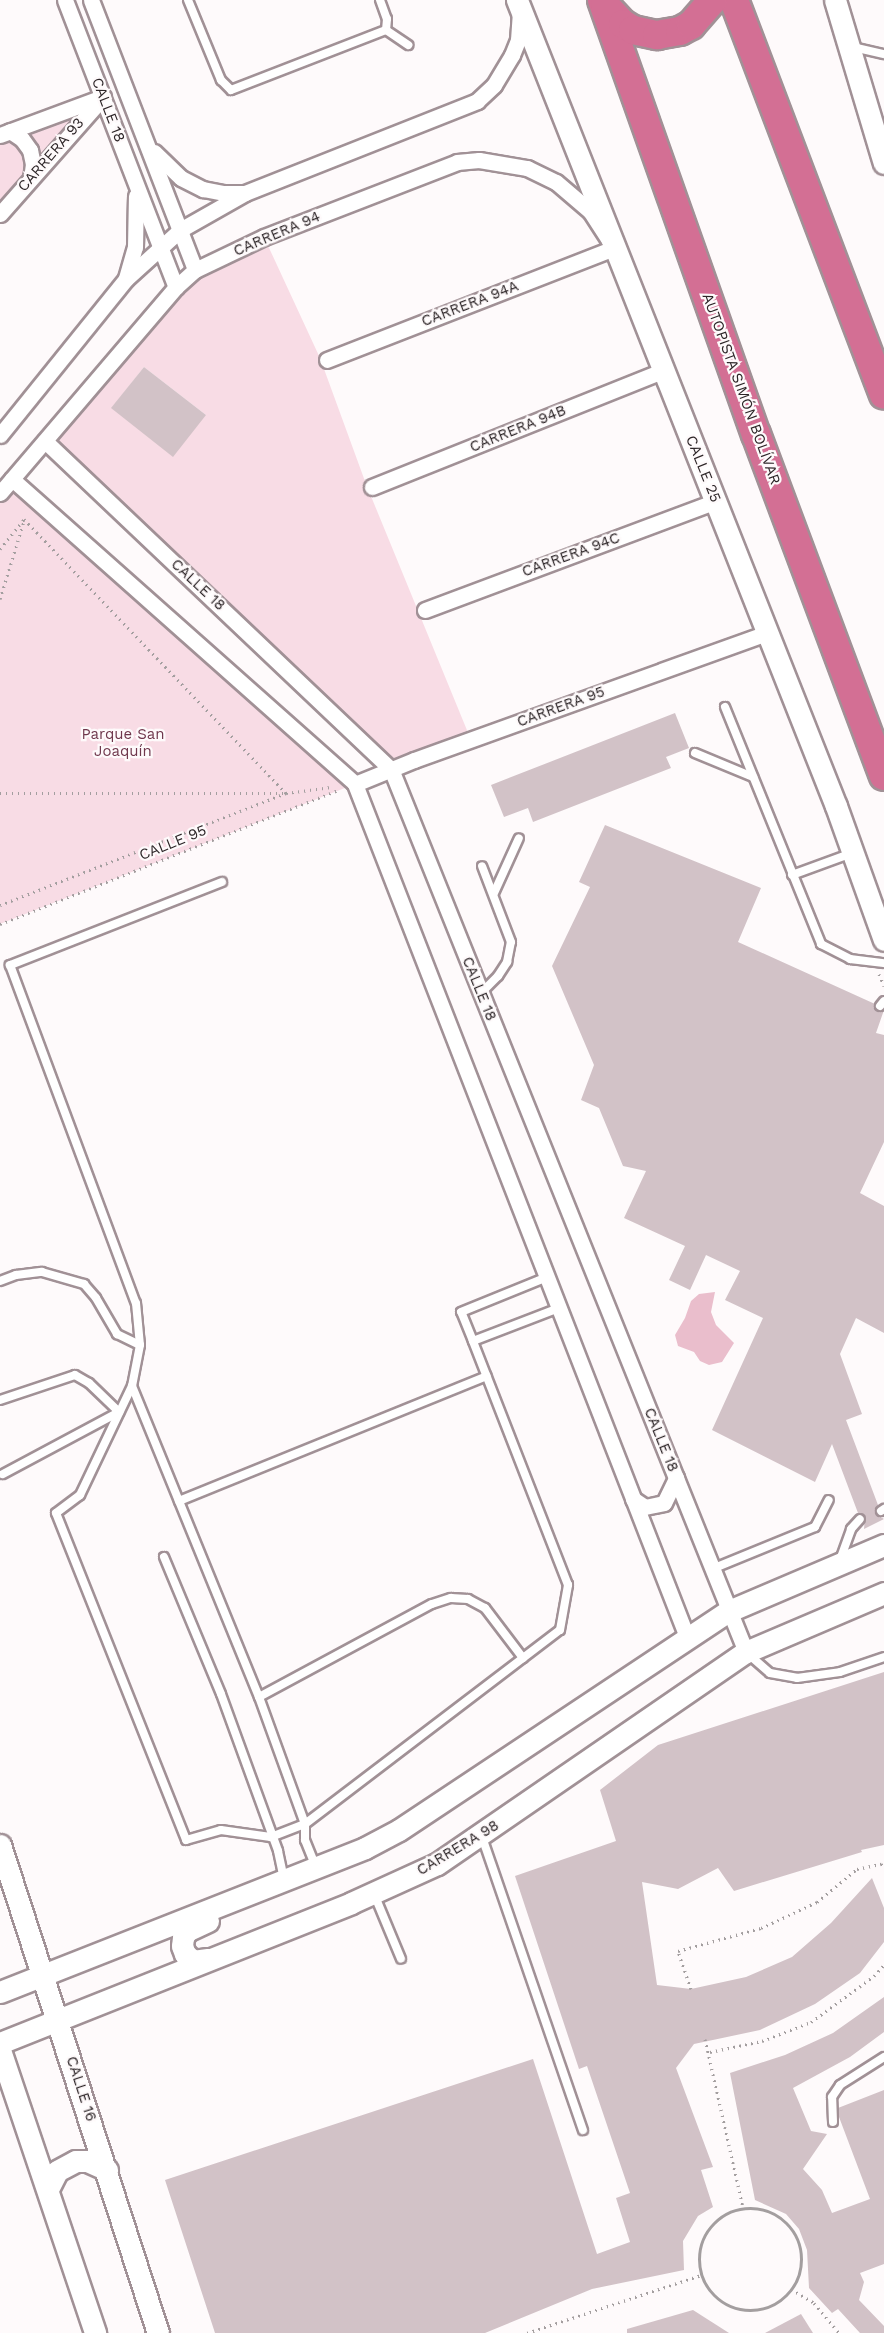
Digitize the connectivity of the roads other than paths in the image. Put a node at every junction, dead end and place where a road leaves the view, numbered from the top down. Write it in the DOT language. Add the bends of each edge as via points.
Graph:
graph roads {
  1 [pos="65,0"];
  2 [pos="91,0"];
  3 [pos="188,0"];
  4 [pos="380,0"];
  5 [pos="602,0"];
  6 [pos="713,0"];
  7 [pos="734,0"];
  8 [pos="835,0"];
  9 [pos="519,5"];
  10 [pos="386,30"];
  11 [pos="408,45"];
  12 [pos="850,46"];
  13 [pos="884,54"];
  14 [pos="103,97"];
  15 [pos="5,133"];
  16 [pos="146,141"];
  17 [pos="883,155"];
  18 [pos="31,178"];
  19 [pos="135,181"];
  20 [pos="245,192"];
  21 [pos="0,214"];
  22 [pos="180,230"];
  23 [pos="161,248"];
  24 [pos="614,248"];
  25 [pos="195,270"];
  26 [pos="126,279"];
  27 [pos="176,287"];
  28 [pos="327,360"];
  29 [pos="664,370"];
  30 [pos="884,394"];
  31 [pos="0,435"];
  32 [pos="45,441"];
  33 [pos="12,479"];
  34 [pos="372,487"];
  35 [pos="0,493"];
  36 [pos="716,501"];
  37 [pos="425,609"];
  38 [pos="767,633"];
  39 [pos="725,707"];
  40 [pos="694,753"];
  41 [pos="391,769"];
  42 [pos="884,776"];
  43 [pos="753,777"];
  44 [pos="355,784"];
  45 [pos="519,838"];
  46 [pos="854,852"];
  47 [pos="482,866"];
  48 [pos="792,875"];
  49 [pos="222,882"];
  50 [pos="494,894"];
  51 [pos="884,940"];
  52 [pos="884,963"];
  53 [pos="481,993"];
  54 [pos="547,1277"];
  55 [pos="0,1281"];
  56 [pos="559,1308"];
  57 [pos="473,1341"];
  58 [pos="140,1346"];
  59 [pos="487,1376"];
  60 [pos="132,1386"];
  61 [pos="0,1400"];
  62 [pos="119,1412"];
  63 [pos="3,1474"];
  64 [pos="676,1478"];
  65 [pos="633,1499"];
  66 [pos="829,1500"];
  67 [pos="179,1501"];
  68 [pos="860,1519"];
  69 [pos="884,1545"];
  70 [pos="165,1557"];
  71 [pos="839,1563"];
  72 [pos="712,1569"];
  73 [pos="884,1593"];
  74 [pos="729,1611"];
  75 [pos="687,1637"];
  76 [pos="746,1652"];
  77 [pos="884,1657"];
  78 [pos="523,1658"];
  79 [pos="259,1697"];
  80 [pos="305,1824"];
  81 [pos="482,1836"];
  82 [pos="271,1837"];
  83 [pos="0,1845"];
  84 [pos="316,1867"];
  85 [pos="284,1880"];
  86 [pos="374,1892"];
  87 [pos="235,1899"];
  88 [pos="208,1959"];
  89 [pos="401,1959"];
  90 [pos="44,1975"];
  91 [pos="0,1992"];
  92 [pos="58,2020"];
  93 [pos="0,2043"];
  94 [pos="0,2050"];
  95 [pos="884,2056"];
  96 [pos="833,2122"];
  97 [pos="583,2130"];
  98 [pos="107,2170"];
  99 [pos="48,2189"];
  100 [pos="96,2333"];
  101 [pos="158,2333"];
  1 -- 14 [label="street, CALLE 18"];
  2 -- 16 [label="street, CALLE 18"];
  3 -- 10 [label="lane" via="221,80 231,90"];
  4 -- 10 [label="lane" via="387,19"];
  5 -- 6 [label="highway" via="623,24 657,35 691,25"];
  5 -- 42 [label="highway, AUTOPISTA SIMÓN BOLÍVAR" via="760,445"];
  7 -- 30 [label="highway"];
  8 -- 12 [label="street"];
  9 -- 20 [label="street" via="518,40 512,55 494,85 477,101"];
  9 -- 24 [label="street, CALLE 25"];
  10 -- 11 [label="lane"];
  12 -- 13 [label="lane"];
  12 -- 17 [label="street"];
  14 -- 15 [label="street"];
  14 -- 18 [label="street, CARRERA 93"];
  14 -- 19 [label="street, CALLE 18"];
  15 -- 18 [label="street" via="22,139 30,150"];
  16 -- 20 [label="street" via="161,162 181,178 203,189"];
  16 -- 22 [label="street, CALLE 18"];
  18 -- 21 [label="street, CARRERA 93"];
  19 -- 23 [label="street, CALLE 18"];
  19 -- 26 [label="street" via="135,247"];
  20 -- 22 [label="street"];
  22 -- 23 [label="street"];
  22 -- 25 [label="street, CALLE 18"];
  23 -- 26 [label="street"];
  23 -- 27 [label="street, CALLE 18"];
  24 -- 25 [label="street, CARRERA 94" via="590,211 561,185 527,168 479,160 457,162 264,237"];
  24 -- 28 [label="street, CARRERA 94A"];
  24 -- 29 [label="street, CALLE 25"];
  25 -- 27 [label="street, CARRERA 94"];
  26 -- 31 [label="street"];
  27 -- 32 [label="street, CARRERA 94"];
  29 -- 34 [label="street, CARRERA 94B"];
  29 -- 36 [label="street, CALLE 25"];
  32 -- 33 [label="street, CARRERA 94"];
  32 -- 41 [label="street, CALLE 18"];
  33 -- 35 [label="street, CARRERA 94"];
  33 -- 44 [label="street"];
  36 -- 37 [label="street, CARRERA 94C"];
  36 -- 38 [label="street, CALLE 25"];
  38 -- 41 [label="street, CARRERA 95"];
  38 -- 46 [label="street, CALLE 25"];
  39 -- 43 [label="lane"];
  40 -- 43 [label="lane"];
  41 -- 44 [label="street, CARRERA 95"];
  41 -- 53 [label="street, CALLE 18"];
  43 -- 48 [label="lane"];
  44 -- 54 [label="street"];
  45 -- 50 [label="lane"];
  46 -- 48 [label="lane"];
  46 -- 51 [label="street, CALLE 25"];
  47 -- 50 [label="lane"];
  48 -- 52 [label="lane" via="820,944 850,960"];
  49 -- 58 [label="lane" via="10,965 136,1303"];
  50 -- 53 [label="lane" via="508,930 510,951 498,976"];
  53 -- 64 [label="street, CALLE 18"];
  54 -- 56 [label="street"];
  54 -- 57 [label="lane" via="461,1312"];
  55 -- 58 [label="lane" via="42,1272 84,1284 117,1334"];
  56 -- 57 [label="lane"];
  56 -- 65 [label="street"];
  57 -- 59 [label="lane"];
  58 -- 60 [label="lane"];
  59 -- 67 [label="lane"];
  59 -- 78 [label="lane" via="567,1585 560,1630"];
  60 -- 62 [label="lane"];
  60 -- 67 [label="lane"];
  61 -- 62 [label="lane" via="75,1375"];
  62 -- 63 [label="lane"];
  62 -- 82 [label="lane" via="80,1495 56,1513 186,1840 221,1830"];
  64 -- 65 [label="street" via="664,1503 645,1507"];
  64 -- 72 [label="street, CALLE 18"];
  65 -- 75 [label="street"];
  66 -- 72 [label="lane" via="815,1527"];
  67 -- 79 [label="lane"];
  68 -- 71 [label="lane" via="850,1529"];
  69 -- 71 [label="street"];
  70 -- 82 [label="lane" via="221,1694"];
  71 -- 74 [label="street"];
  72 -- 74 [label="street, CALLE 18"];
  73 -- 76 [label="street, CARRERA 98"];
  74 -- 75 [label="street"];
  74 -- 76 [label="street, CALLE 18"];
  75 -- 84 [label="street" via="399,1830"];
  76 -- 77 [label="lane" via="770,1673 797,1678 840,1672"];
  76 -- 81 [label="street, CARRERA 98"];
  78 -- 79 [label="lane" via="485,1608 468,1599 451,1598 432,1604"];
  78 -- 80 [label="lane"];
  79 -- 80 [label="lane"];
  80 -- 82 [label="lane"];
  80 -- 84 [label="lane" via="305,1840"];
  81 -- 86 [label="street, CARRERA 98" via="437,1864"];
  81 -- 97 [label="lane"];
  82 -- 85 [label="lane"];
  83 -- 90 [label="street, CALLE 16"];
  84 -- 85 [label="street"];
  85 -- 87 [label="street"];
  86 -- 88 [label="street, CARRERA 98"];
  86 -- 89 [label="lane"];
  87 -- 88 [label="street" via="230,1911 194,1927 183,1937 182,1946 188,1958"];
  87 -- 90 [label="street"];
  88 -- 92 [label="street, CARRERA 98"];
  90 -- 91 [label="street"];
  90 -- 92 [label="street, CALLE 16"];
  92 -- 93 [label="street, CARRERA 98"];
  92 -- 98 [label="street, CALLE 16"];
  94 -- 99 [label="street"];
  95 -- 96 [label="lane" via="840,2085 832,2097"];
  98 -- 99 [label="street" via="87,2161 76,2161 57,2171"];
  98 -- 101 [label="street, CALLE 16"];
  99 -- 100 [label="street"];
}
